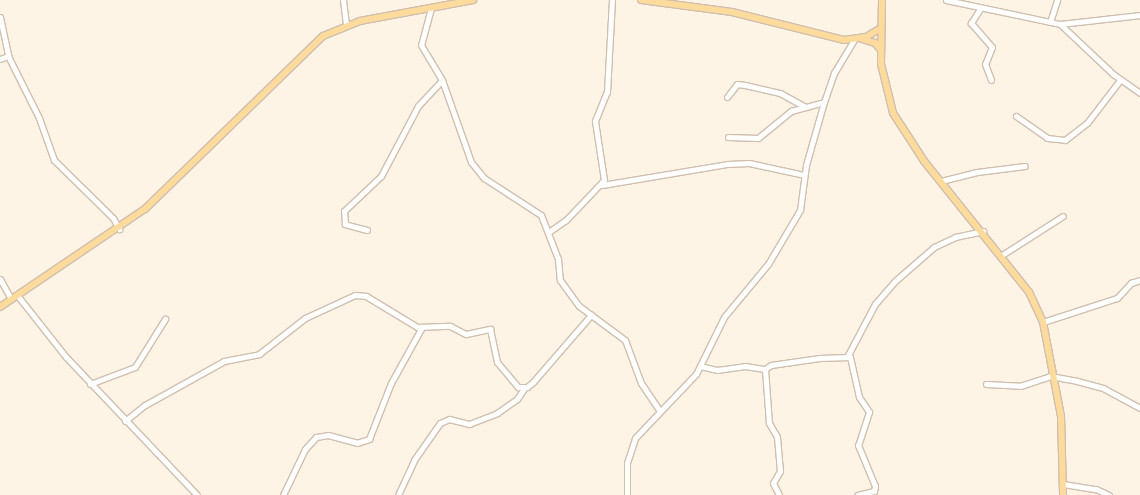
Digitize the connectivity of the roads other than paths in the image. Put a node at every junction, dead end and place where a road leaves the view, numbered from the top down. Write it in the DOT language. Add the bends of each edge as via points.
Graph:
graph roads {
  1 [pos="343,0"];
  2 [pos="473,0"];
  3 [pos="612,0"];
  4 [pos="641,0"];
  5 [pos="882,0"];
  6 [pos="946,0"];
  7 [pos="1057,0"];
  8 [pos="431,8"];
  9 [pos="980,9"];
  10 [pos="1140,15"];
  11 [pos="0,17"];
  12 [pos="1050,22"];
  13 [pos="1060,24"];
  14 [pos="346,26"];
  15 [pos="881,28"];
  16 [pos="857,40"];
  17 [pos="881,50"];
  18 [pos="8,56"];
  19 [pos="0,59"];
  20 [pos="442,80"];
  21 [pos="991,80"];
  22 [pos="1120,80"];
  23 [pos="1140,93"];
  24 [pos="727,96"];
  25 [pos="824,102"];
  26 [pos="805,107"];
  27 [pos="1016,116"];
  28 [pos="728,137"];
  29 [pos="1025,166"];
  30 [pos="804,175"];
  31 [pos="941,181"];
  32 [pos="602,185"];
  33 [pos="1063,216"];
  34 [pos="119,230"];
  35 [pos="367,230"];
  36 [pos="550,231"];
  37 [pos="983,232"];
  38 [pos="1002,255"];
  39 [pos="0,279"];
  40 [pos="1140,280"];
  41 [pos="17,295"];
  42 [pos="11,299"];
  43 [pos="0,308"];
  44 [pos="591,315"];
  45 [pos="165,319"];
  46 [pos="1044,322"];
  47 [pos="422,327"];
  48 [pos="848,355"];
  49 [pos="700,366"];
  50 [pos="765,369"];
  51 [pos="1057,378"];
  52 [pos="90,384"];
  53 [pos="986,384"];
  54 [pos="525,387"];
  55 [pos="1140,408"];
  56 [pos="659,410"];
  57 [pos="125,421"];
  58 [pos="1063,484"];
  59 [pos="198,495"];
  60 [pos="284,495"];
  61 [pos="398,495"];
  62 [pos="628,495"];
  63 [pos="779,495"];
  64 [pos="857,495"];
  65 [pos="1063,495"];
  66 [pos="1108,495"];
  1 -- 14 [label="street"];
  2 -- 8 [label="main road"];
  3 -- 32 [label="street" via="607,92 595,121 604,167"];
  4 -- 16 [label="main road" via="732,12"];
  5 -- 15 [label="main road"];
  6 -- 9 [label="street"];
  7 -- 12 [label="street"];
  8 -- 14 [label="main road"];
  8 -- 20 [label="street" via="421,45"];
  9 -- 12 [label="street"];
  9 -- 21 [label="street" via="971,23 992,47 985,64"];
  10 -- 13 [label="street"];
  11 -- 18 [label="street"];
  12 -- 13 [label="street"];
  13 -- 22 [label="street"];
  14 -- 34 [label="main road" via="314,44 166,190"];
  15 -- 16 [label="main road"];
  15 -- 17 [label="main road"];
  16 -- 17 [label="main road" via="875,43"];
  16 -- 25 [label="street" via="834,73"];
  17 -- 31 [label="main road" via="883,80 893,113 915,149"];
  18 -- 19 [label="street"];
  18 -- 34 [label="street" via="39,118 54,160 113,218"];
  20 -- 35 [label="street" via="418,106 381,176 344,211 345,224"];
  20 -- 36 [label="street" via="476,169 520,204 541,215"];
  22 -- 23 [label="street"];
  22 -- 27 [label="street" via="1087,123 1064,140 1047,138"];
  24 -- 26 [label="street" via="737,84 745,85 780,93"];
  25 -- 26 [label="street"];
  25 -- 30 [label="street"];
  26 -- 28 [label="street" via="791,111 758,138"];
  29 -- 31 [label="street" via="977,172"];
  30 -- 32 [label="street" via="749,163 728,164"];
  30 -- 49 [label="street" via="800,210 768,264 724,317"];
  31 -- 37 [label="main road"];
  32 -- 36 [label="street"];
  33 -- 38 [label="street"];
  34 -- 41 [label="main road"];
  36 -- 44 [label="street" via="560,280 579,306"];
  37 -- 38 [label="main road"];
  37 -- 48 [label="street" via="955,237 934,247 895,281 875,304"];
  38 -- 46 [label="main road" via="1029,292"];
  39 -- 42 [label="street"];
  40 -- 46 [label="street" via="1131,283 1117,298"];
  41 -- 42 [label="main road"];
  41 -- 52 [label="street"];
  42 -- 43 [label="main road"];
  44 -- 54 [label="street"];
  44 -- 56 [label="street" via="625,340 642,383"];
  45 -- 52 [label="street" via="135,367"];
  46 -- 51 [label="main road"];
  47 -- 54 [label="street" via="450,326 466,334 490,329 503,372 518,387"];
  47 -- 57 [label="street" via="380,307 366,296 355,295 304,318 259,354 224,361 145,405"];
  47 -- 60 [label="street" via="391,383 369,439 357,444 328,435 316,437 305,449"];
  48 -- 50 [label="street" via="771,364"];
  48 -- 64 [label="street" via="860,397 869,412 858,440 876,486 874,491"];
  49 -- 50 [label="street" via="717,370 746,366"];
  49 -- 56 [label="street"];
  50 -- 63 [label="street" via="769,423 777,437 780,471 773,483"];
  51 -- 53 [label="street" via="1043,377 1007,387"];
  51 -- 55 [label="street" via="1103,388"];
  51 -- 58 [label="main road"];
  52 -- 57 [label="street"];
  54 -- 61 [label="street" via="517,399 497,413 470,424 450,419 440,423 414,460"];
  56 -- 62 [label="street" via="629,449"];
  57 -- 59 [label="street"];
  58 -- 65 [label="main road"];
  58 -- 66 [label="street" via="1096,489"];
}
